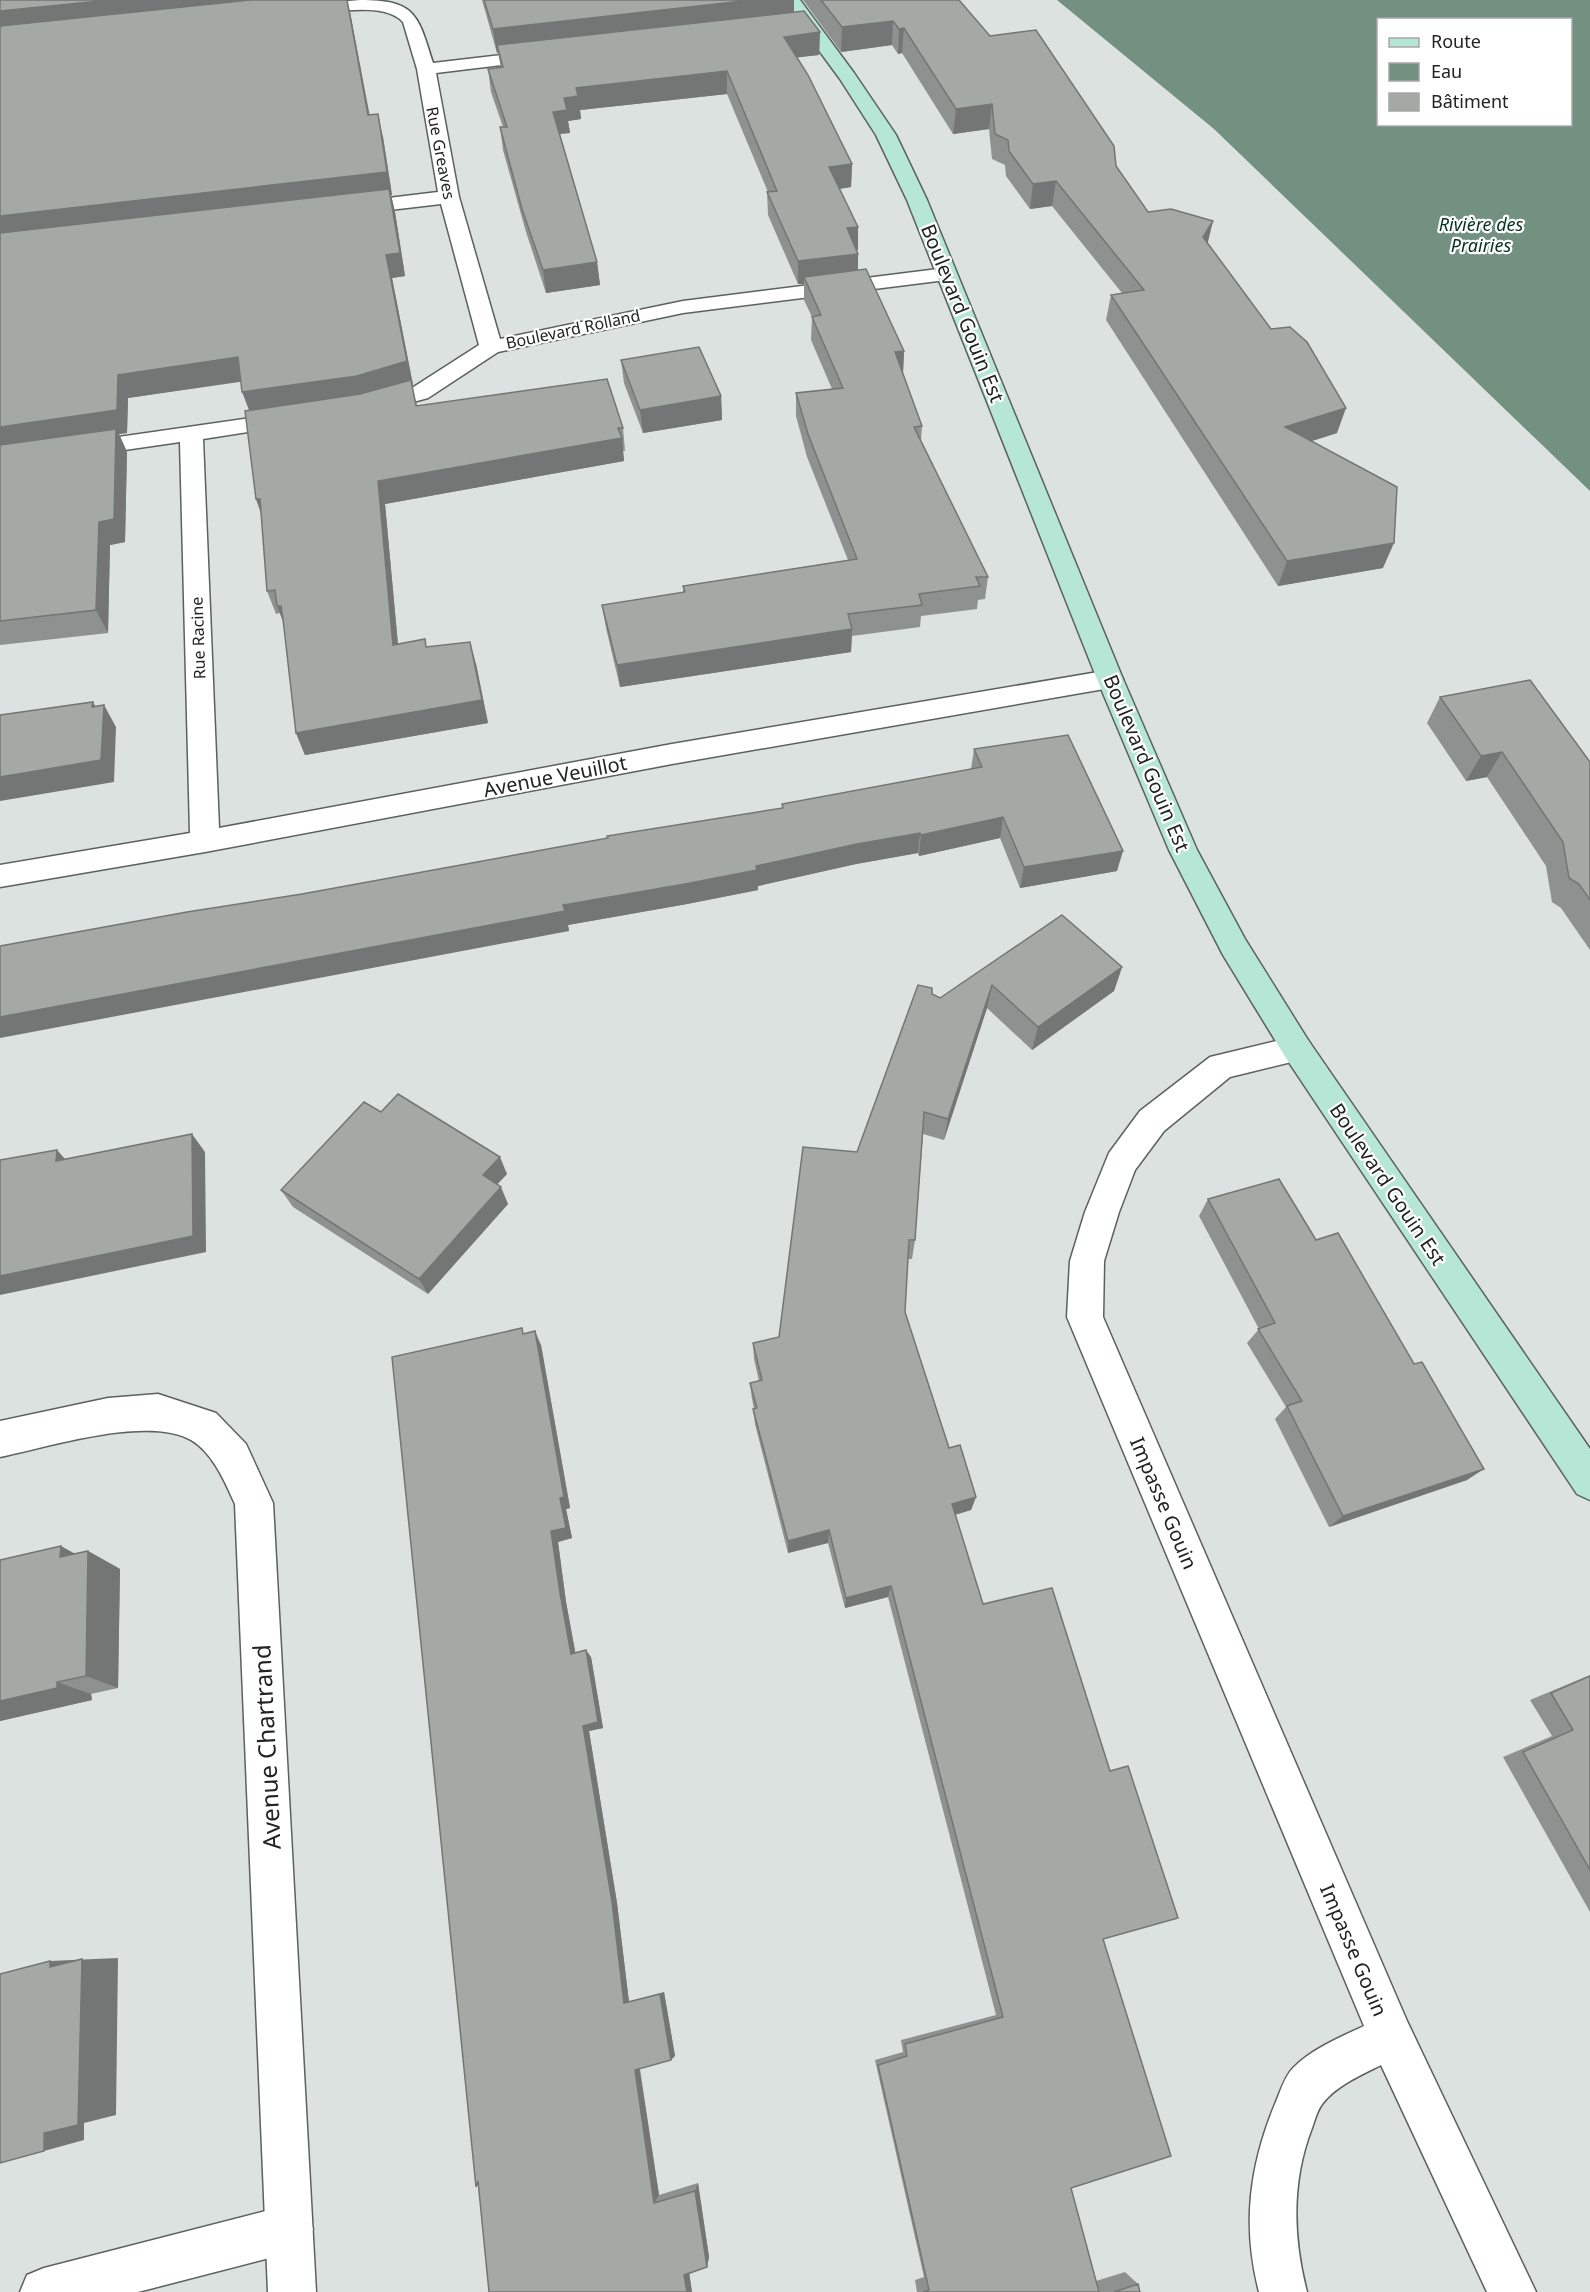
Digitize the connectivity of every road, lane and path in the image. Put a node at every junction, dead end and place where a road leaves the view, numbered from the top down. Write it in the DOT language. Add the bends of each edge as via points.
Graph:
graph roads {
  1 [pos="790,0"];
  2 [pos="281,12"];
  3 [pos="566,53"];
  4 [pos="426,69"];
  5 [pos="449,197"];
  6 [pos="331,211"];
  7 [pos="946,274"];
  8 [pos="491,346"];
  9 [pos="356,410"];
  10 [pos="313,416"];
  11 [pos="191,435"];
  12 [pos="0,461"];
  13 [pos="1110,679"];
  14 [pos="205,841"];
  15 [pos="0,876"];
  16 [pos="1297,1049"];
  17 [pos="0,1439"];
  18 [pos="1590,1481"];
  19 [pos="1391,2037"];
  20 [pos="289,2229"];
  21 [pos="44,2292"];
  22 [pos="292,2292"];
  23 [pos="1283,2292"];
  24 [pos="1512,2292"];
  1 -- 7 [label="street, Boulevard Gouin Est" via="799,26 886,135"];
  2 -- 4 [label="street, Rue Greaves" via="351,5 381,6 404,13 411,21"];
  3 -- 4 [label="street"];
  4 -- 5 [label="street, Rue Greaves"];
  5 -- 6 [label="street"];
  5 -- 8 [label="street, Rue Greaves"];
  7 -- 8 [label="street, Boulevard Rolland" via="683,307"];
  7 -- 13 [label="street, Boulevard Gouin Est"];
  8 -- 9 [label="street, Boulevard Rolland" via="420,393"];
  10 -- 11 [label="street"];
  11 -- 12 [label="street"];
  11 -- 14 [label="street, Rue Racine"];
  13 -- 14 [label="street, Avenue Veuillot" via="672,754"];
  13 -- 16 [label="street, Boulevard Gouin Est" via="1183,850 1234,947"];
  14 -- 15 [label="street, Avenue Veuillot"];
  16 -- 18 [label="street, Boulevard Gouin Est"];
  16 -- 19 [label="street, Impasse Gouin" via="1221,1066 1152,1120 1121,1163 1102,1212 1087,1261 1085,1317"];
  17 -- 20 [label="street, Avenue Chartrand" via="108,1416 158,1412 203,1426 233,1457 254,1503"];
  19 -- 23 [label="street, Impasse Gouin" via="1349,2057 1307,2086 1284,2139 1271,2201 1275,2265"];
  19 -- 24 [label="street, Impasse Gouin"];
  20 -- 21 [label="street"];
  20 -- 22 [label="street, Avenue Chartrand"];
}
